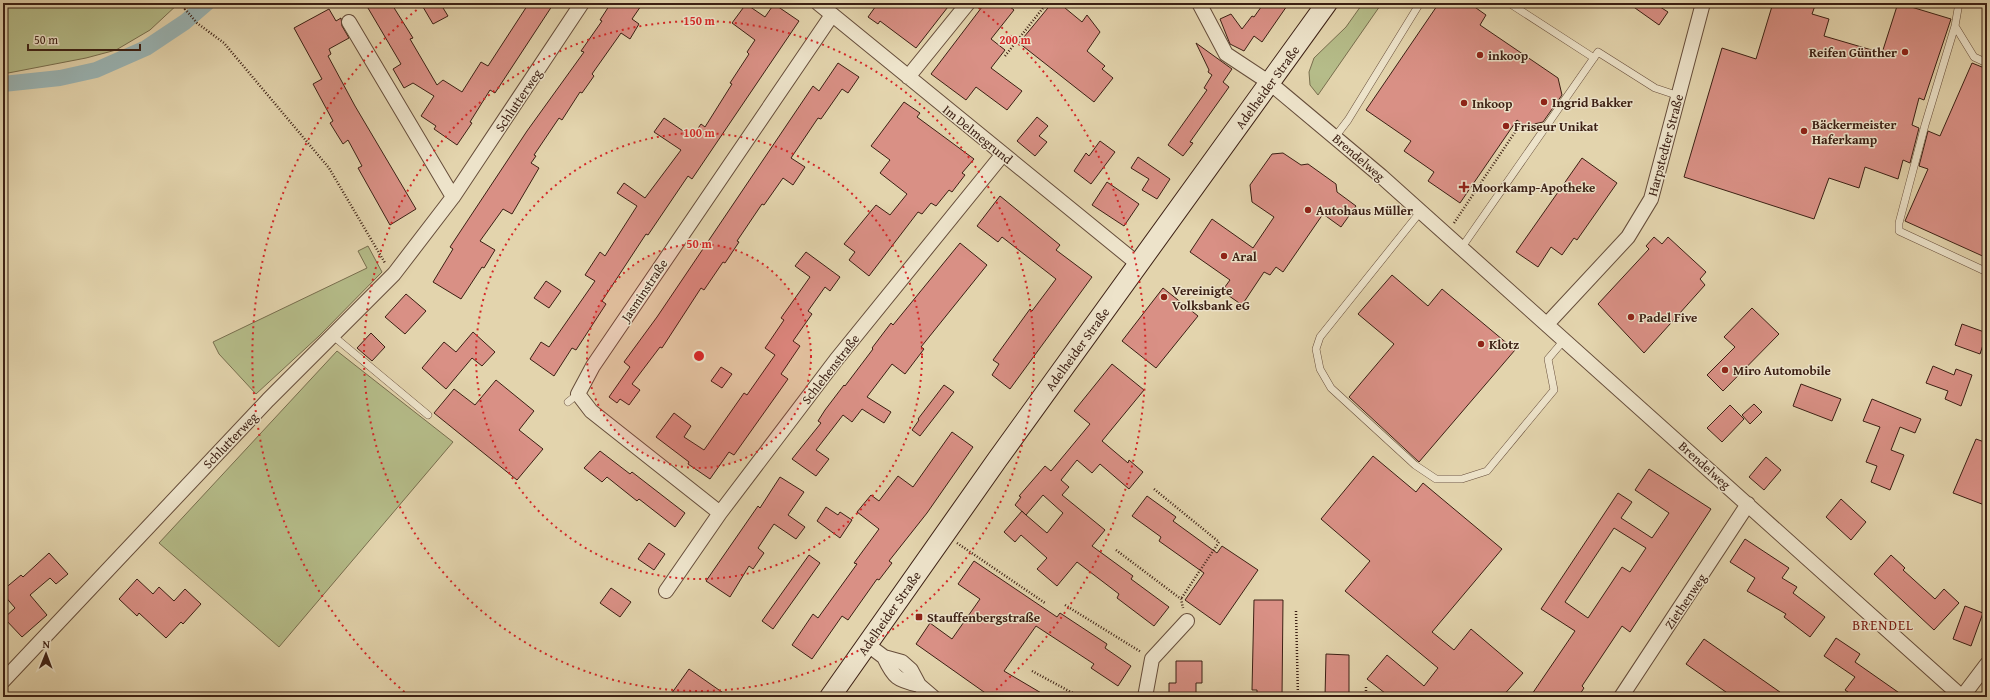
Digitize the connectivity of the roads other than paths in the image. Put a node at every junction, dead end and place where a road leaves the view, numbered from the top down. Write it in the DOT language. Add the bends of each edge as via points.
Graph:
graph roads {
  1 [pos="582,3"];
  2 [pos="968,3"];
  3 [pos="1199,3"];
  4 [pos="1327,3"];
  5 [pos="1420,3"];
  6 [pos="1509,3"];
  7 [pos="1703,3"];
  8 [pos="1959,3"];
  9 [pos="820,4"];
  10 [pos="832,15"];
  11 [pos="349,22"];
  12 [pos="1955,26"];
  13 [pos="1594,58"];
  14 [pos="1987,63"];
  15 [pos="908,77"];
  16 [pos="1270,83"];
  17 [pos="1679,96"];
  18 [pos="1336,137"];
  19 [pos="1003,154"];
  20 [pos="453,197"];
  21 [pos="1421,211"];
  22 [pos="1462,247"];
  23 [pos="1138,264"];
  24 [pos="1987,274"];
  25 [pos="1548,323"];
  26 [pos="332,335"];
  27 [pos="1565,339"];
  28 [pos="428,415"];
  29 [pos="1748,504"];
  30 [pos="720,513"];
  31 [pos="666,591"];
  32 [pos="1187,621"];
  33 [pos="868,645"];
  34 [pos="1987,664"];
  35 [pos="3,681"];
  36 [pos="830,697"];
  37 [pos="933,697"];
  38 [pos="1145,697"];
  39 [pos="1621,697"];
  40 [pos="1962,697"];
  1 -- 20 [label="street, Schlutterweg"];
  2 -- 15 [label="street"];
  3 -- 16 [label="street, Brendelweg" via="1226,54"];
  4 -- 16 [label="main road, Adelheider Straße"];
  5 -- 18 [label="lane"];
  6 -- 13 [label="lane"];
  7 -- 17 [label="street, Harpstedter Straße"];
  8 -- 12 [label="lane"];
  9 -- 10 [label="street, Im Delmegrund"];
  10 -- 15 [label="street, Im Delmegrund"];
  10 -- 30 [label="street, Jasminstraße" via="573,398"];
  11 -- 20 [label="street"];
  12 -- 14 [label="lane" via="1974,57"];
  12 -- 24 [label="lane" via="1925,125 1899,231"];
  13 -- 17 [label="lane" via="1598,52 1655,88"];
  13 -- 22 [label="lane"];
  15 -- 19 [label="street, Im Delmegrund"];
  16 -- 18 [label="street, Brendelweg"];
  16 -- 23 [label="main road, Adelheider Straße"];
  17 -- 25 [label="street, Harpstedter Straße" via="1651,199 1628,237"];
  18 -- 21 [label="street, Brendelweg"];
  19 -- 23 [label="street, Im Delmegrund"];
  19 -- 30 [label="street, Schlehenstraße" via="836,360"];
  20 -- 26 [label="street, Schlutterweg" via="394,274"];
  21 -- 22 [label="street, Brendelweg"];
  21 -- 27 [label="lane" via="1320,337 1316,349 1320,369 1331,388 1415,465 1436,479 1462,479 1487,471 1554,390 1548,359"];
  22 -- 25 [label="street, Brendelweg"];
  23 -- 33 [label="main road, Adelheider Straße"];
  25 -- 27 [label="street, Brendelweg"];
  26 -- 28 [label="lane"];
  26 -- 35 [label="street, Schlutterweg" via="159,514"];
  27 -- 29 [label="street, Brendelweg"];
  29 -- 39 [label="street, Ziethenweg"];
  29 -- 40 [label="street, Brendelweg"];
  30 -- 31 [label="street, Schlehenstraße"];
  32 -- 38 [label="street" via="1152,659"];
  33 -- 36 [label="main road, Adelheider Straße"];
  33 -- 37 [label="street" via="884,657 891,673 900,681 919,685"];
  34 -- 40 [label="street"];
}
